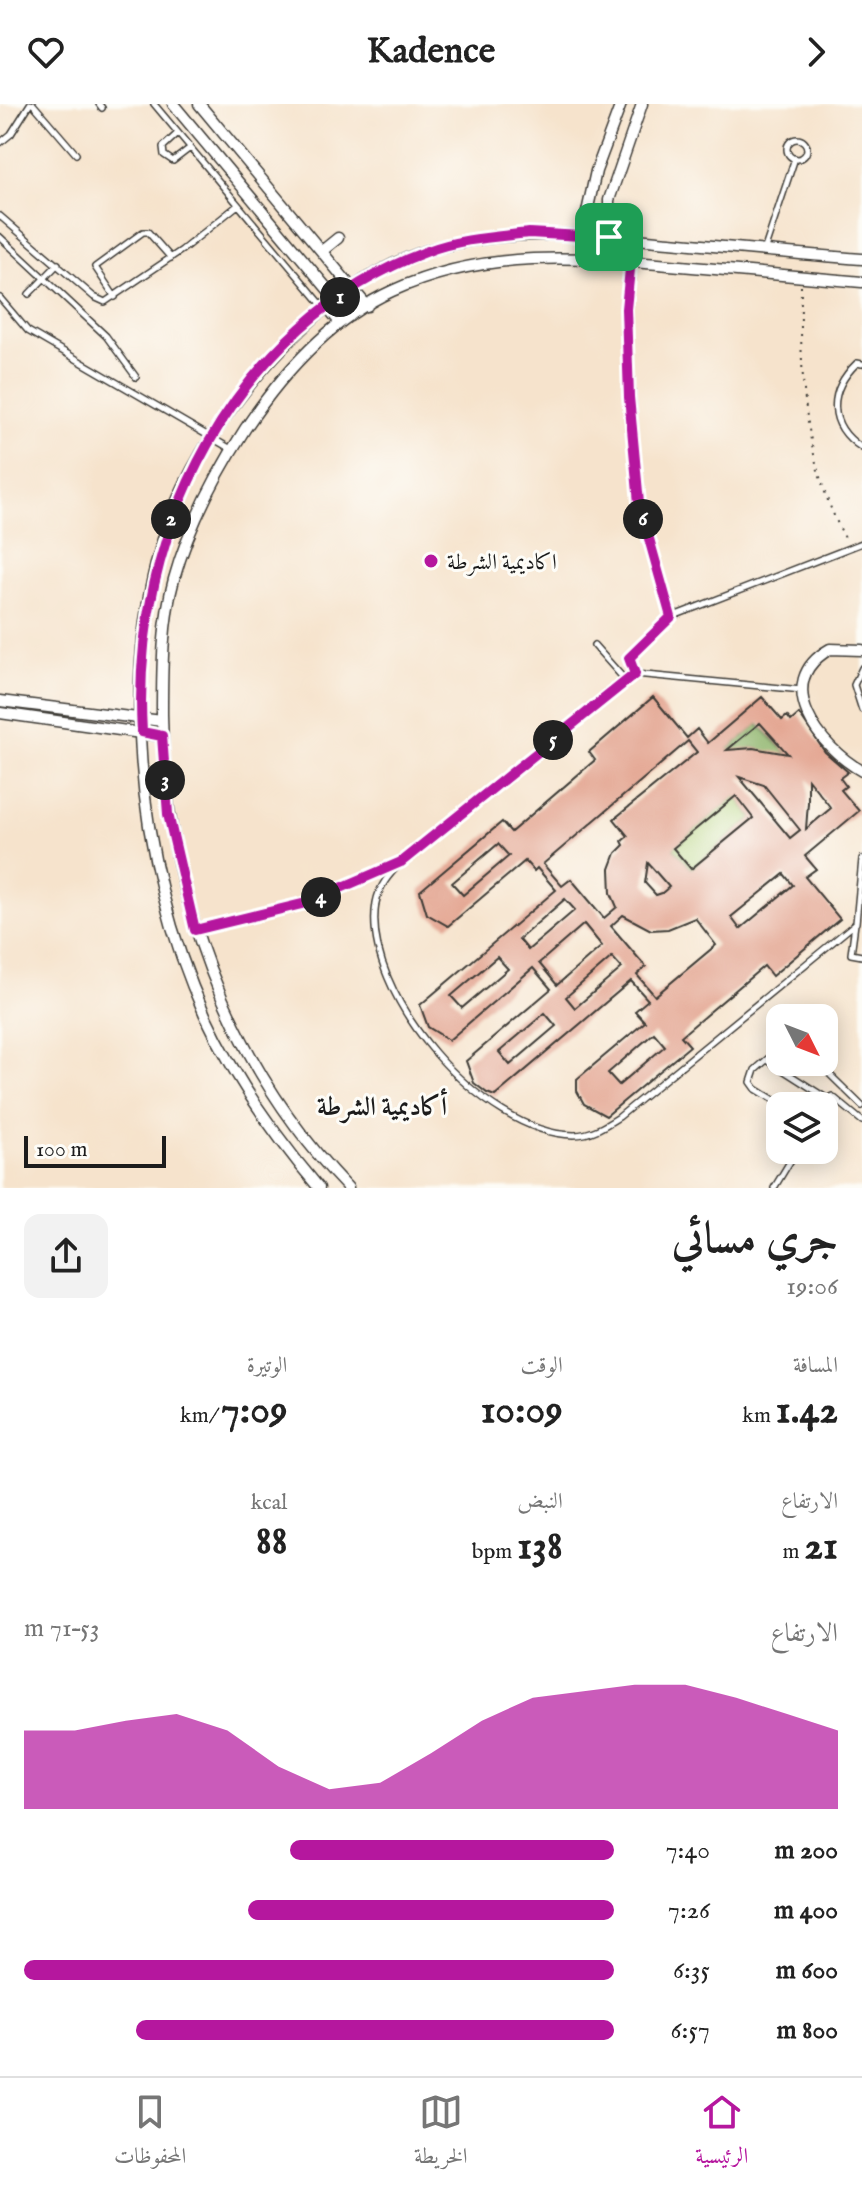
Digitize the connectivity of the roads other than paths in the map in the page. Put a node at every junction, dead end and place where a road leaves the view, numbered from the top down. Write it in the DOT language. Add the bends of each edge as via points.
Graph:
graph roads {
  1 [pos="32,104"];
  2 [pos="154,104"];
  3 [pos="173,104"];
  4 [pos="199,104"];
  5 [pos="621,104"];
  6 [pos="642,104"];
  7 [pos="178,133"];
  8 [pos="0,143"];
  9 [pos="190,148"];
  10 [pos="76,154"];
  11 [pos="795,158"];
  12 [pos="238,205"];
  13 [pos="0,216"];
  14 [pos="582,235"];
  15 [pos="0,237"];
  16 [pos="609,237"];
  17 [pos="338,238"];
  18 [pos="633,239"];
  19 [pos="322,251"];
  20 [pos="764,251"];
  21 [pos="171,258"];
  22 [pos="862,259"];
  23 [pos="629,261"];
  24 [pos="58,264"];
  25 [pos="45,278"];
  26 [pos="862,282"];
  27 [pos="353,289"];
  28 [pos="29,294"];
  29 [pos="115,297"];
  30 [pos="0,298"];
  31 [pos="335,300"];
  32 [pos="367,306"];
  33 [pos="325,308"];
  34 [pos="350,316"];
  35 [pos="339,325"];
  36 [pos="862,364"];
  37 [pos="136,377"];
  38 [pos="212,438"];
  39 [pos="862,448"];
  40 [pos="232,450"];
  41 [pos="862,543"];
  42 [pos="671,617"];
  43 [pos="594,645"];
  44 [pos="862,650"];
  45 [pos="862,668"];
  46 [pos="635,674"];
  47 [pos="626,681"];
  48 [pos="803,690"];
  49 [pos="0,701"];
  50 [pos="862,710"];
  51 [pos="0,713"];
  52 [pos="141,719"];
  53 [pos="162,721"];
  54 [pos="142,732"];
  55 [pos="162,736"];
  56 [pos="862,771"];
  57 [pos="862,859"];
  58 [pos="401,862"];
  59 [pos="856,923"];
  60 [pos="195,930"];
  61 [pos="862,956"];
  62 [pos="766,1061"];
  63 [pos="792,1076"];
  64 [pos="831,1076"];
  65 [pos="817,1092"];
  66 [pos="766,1094"];
  67 [pos="838,1101"];
  68 [pos="862,1106"];
  69 [pos="862,1121"];
  70 [pos="789,1164"];
  71 [pos="319,1188"];
  72 [pos="348,1188"];
  73 [pos="774,1188"];
  1 -- 8 [label="lane"];
  1 -- 10 [label="lane"];
  2 -- 7 [label="lane"];
  3 -- 31 [label="street"];
  4 -- 19 [label="street"];
  5 -- 14 [label="street" via="596,171"];
  6 -- 16 [label="street" via="609,200"];
  7 -- 9 [label="lane"];
  7 -- 9 [label="lane" via="163,147 164,155 173,161"];
  9 -- 12 [label="lane"];
  11 -- 20 [label="lane"];
  12 -- 21 [label="lane"];
  12 -- 33 [label="lane"];
  13 -- 24 [label="lane"];
  14 -- 16 [label="street"];
  14 -- 27 [label="street" via="529,233 430,250"];
  15 -- 25 [label="lane"];
  16 -- 18 [label="street"];
  17 -- 19 [label="street"];
  18 -- 20 [label="street"];
  18 -- 23 [label="lane"];
  19 -- 27 [label="street"];
  20 -- 22 [label="street"];
  21 -- 29 [label="lane"];
  21 -- 29 [label="lane" via="143,232 95,267"];
  23 -- 26 [label="street"];
  23 -- 32 [label="street" via="542,256 496,260 447,270"];
  23 -- 42 [label="lane" via="629,397 639,503"];
  24 -- 25 [label="lane"];
  24 -- 29 [label="lane" via="99,301"];
  25 -- 28 [label="lane"];
  25 -- 37 [label="lane" via="106,336"];
  27 -- 31 [label="street"];
  27 -- 32 [label="street"];
  30 -- 38 [label="lane" via="28,331"];
  31 -- 33 [label="street"];
  31 -- 34 [label="street"];
  32 -- 34 [label="street"];
  33 -- 35 [label="lane"];
  33 -- 38 [label="street" via="242,393"];
  34 -- 35 [label="street"];
  35 -- 40 [label="street" via="260,407"];
  36 -- 39 [label="lane" via="841,379 836,418 847,438"];
  38 -- 40 [label="lane"];
  38 -- 52 [label="street" via="176,503 160,551 141,647"];
  40 -- 53 [label="street" via="201,506 173,581 163,649"];
  41 -- 42 [label="lane"];
  42 -- 46 [label="lane" via="629,658"];
  43 -- 47 [label="lane"];
  44 -- 48 [label="street" via="843,647 818,656 808,667"];
  45 -- 50 [label="lane" via="854,685"];
  46 -- 47 [label="lane"];
  46 -- 48 [label="lane"];
  47 -- 58 [label="lane"];
  48 -- 56 [label="street" via="814,727 839,757"];
  49 -- 52 [label="street"];
  51 -- 54 [label="street"];
  52 -- 53 [label="street"];
  52 -- 54 [label="street"];
  53 -- 55 [label="street"];
  54 -- 55 [label="street"];
  54 -- 71 [label="street" via="159,873 205,1014 253,1100"];
  55 -- 60 [label="street" via="168,814"];
  57 -- 59 [label="lane"];
  58 -- 59 [label="lane" via="382,883 375,904 376,935 393,990 417,1032 481,1098 532,1127 574,1135 597,1131 619,1117"];
  58 -- 60 [label="lane" via="306,903"];
  59 -- 61 [label="lane" via="851,954"];
  60 -- 72 [label="street" via="232,1019 267,1083"];
  62 -- 66 [label="lane" via="753,1074 752,1084"];
  63 -- 65 [label="lane"];
  64 -- 68 [label="lane"];
  67 -- 69 [label="lane"];
  70 -- 73 [label="lane"];
}
